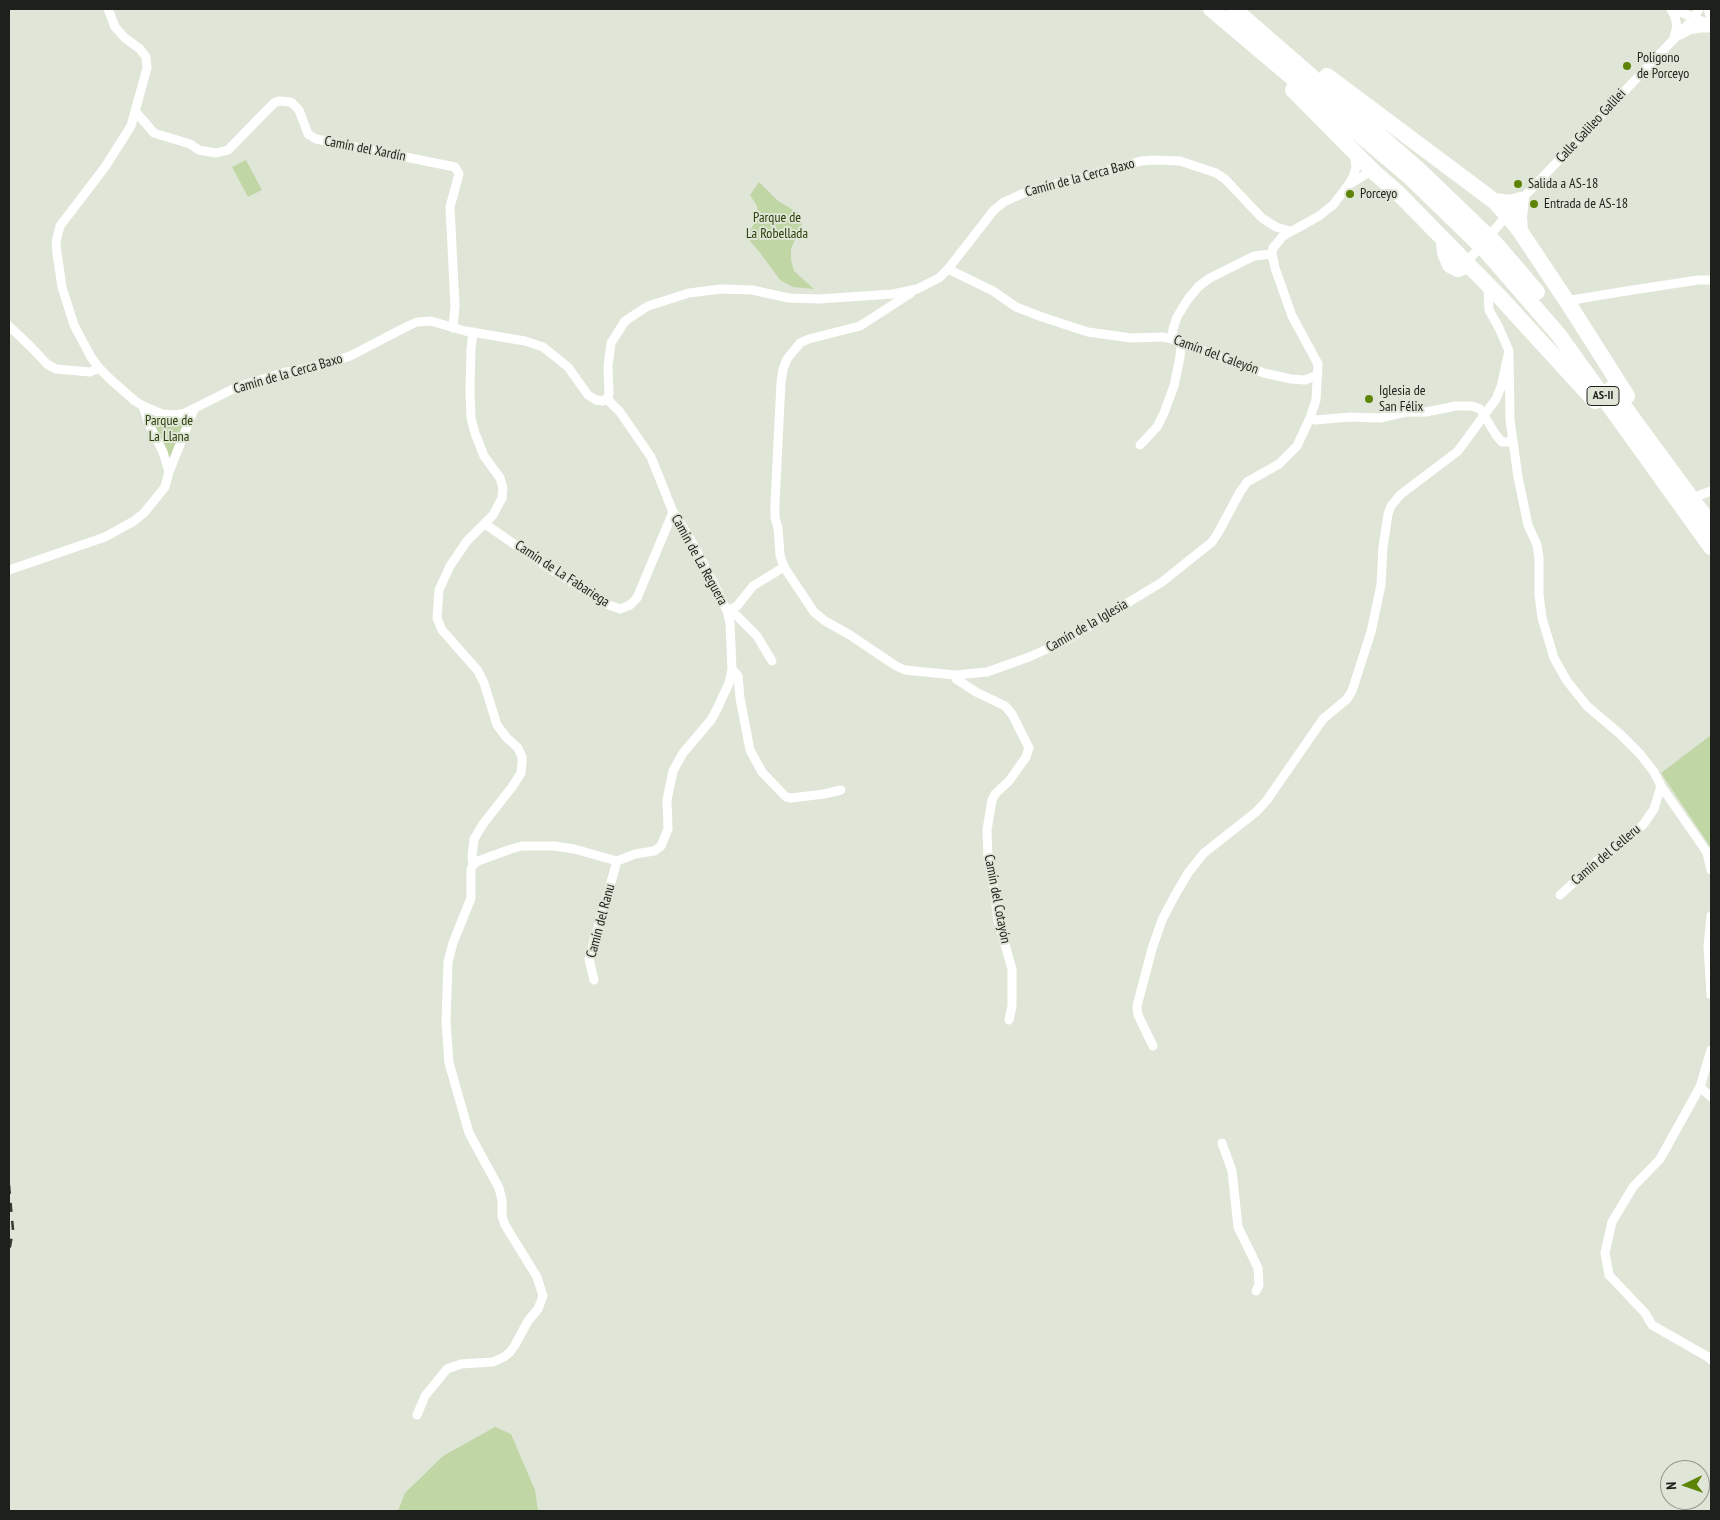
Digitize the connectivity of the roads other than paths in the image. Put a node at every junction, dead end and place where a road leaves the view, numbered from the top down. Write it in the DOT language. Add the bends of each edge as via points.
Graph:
graph roads {
  1 [pos="108,9"];
  2 [pos="1211,9"];
  3 [pos="1234,9"];
  4 [pos="1672,9"];
  5 [pos="1699,9"];
  6 [pos="1708,9"];
  7 [pos="1711,18"];
  8 [pos="1693,19"];
  9 [pos="1711,27"];
  10 [pos="1261,32"];
  11 [pos="1244,37"];
  12 [pos="1673,39"];
  13 [pos="135,111"];
  14 [pos="1366,165"];
  15 [pos="1349,184"];
  16 [pos="1521,200"];
  17 [pos="1494,201"];
  18 [pos="1504,218"];
  19 [pos="1290,231"];
  20 [pos="1520,231"];
  21 [pos="1476,232"];
  22 [pos="1272,254"];
  23 [pos="1466,263"];
  24 [pos="948,268"];
  25 [pos="1711,280"];
  26 [pos="917,289"];
  27 [pos="1492,290"];
  28 [pos="1568,303"];
  29 [pos="9,326"];
  30 [pos="453,328"];
  31 [pos="1499,328"];
  32 [pos="473,332"];
  33 [pos="1176,341"];
  34 [pos="1509,351"];
  35 [pos="100,368"];
  36 [pos="1318,375"];
  37 [pos="607,399"];
  38 [pos="143,406"];
  39 [pos="194,409"];
  40 [pos="1484,415"];
  41 [pos="1310,418"];
  42 [pos="1513,442"];
  43 [pos="1140,445"];
  44 [pos="169,472"];
  45 [pos="1711,491"];
  46 [pos="1687,499"];
  47 [pos="673,512"];
  48 [pos="485,524"];
  49 [pos="1711,525"];
  50 [pos="1711,546"];
  51 [pos="784,567"];
  52 [pos="9,570"];
  53 [pos="729,611"];
  54 [pos="772,661"];
  55 [pos="732,669"];
  56 [pos="955,675"];
  57 [pos="1661,786"];
  58 [pos="841,790"];
  59 [pos="1709,852"];
  60 [pos="617,861"];
  61 [pos="473,864"];
  62 [pos="1711,870"];
  63 [pos="1560,895"];
  64 [pos="1711,916"];
  65 [pos="594,980"];
  66 [pos="1711,995"];
  67 [pos="1009,1020"];
  68 [pos="1153,1046"];
  69 [pos="1711,1050"];
  70 [pos="1700,1087"];
  71 [pos="1711,1097"];
  72 [pos="1222,1143"];
  73 [pos="1256,1291"];
  74 [pos="1711,1360"];
  75 [pos="417,1415"];
  1 -- 13 [label="street" via="115,27 146,57 147,68"];
  2 -- 11 [label="highway, AS-II"];
  3 -- 10 [label="highway, AS-II"];
  4 -- 8 [label="street"];
  4 -- 12 [label="street" via="1677,26"];
  5 -- 8 [label="street, Calle Galileo Galilei"];
  6 -- 7 [label="street"];
  8 -- 9 [label="street"];
  8 -- 12 [label="street, Calle Galileo Galilei"];
  9 -- 12 [label="street" via="1689,30"];
  10 -- 17 [label="highway" via="1288,47"];
  10 -- 21 [label="highway, AS-II" via="1418,169"];
  11 -- 14 [label="highway"];
  11 -- 21 [label="highway, AS-II"];
  12 -- 16 [label="street, Calle Galileo Galilei"];
  13 -- 30 [label="street, Camín del Xardín" via="154,133 216,153 228,150 274,103 290,102 299,110 308,134 316,140 455,167 459,174 450,207 455,306"];
  13 -- 35 [label="street" via="121,143 64,218 57,233 62,287 74,325"];
  14 -- 15 [label="street"];
  14 -- 15 [label="street" via="1368,173"];
  14 -- 23 [label="highway" via="1443,240 1450,265 1458,269"];
  15 -- 19 [label="street" via="1326,211"];
  16 -- 17 [label="highway" via="1511,203"];
  16 -- 18 [label="street, Calle Galileo Galilei"];
  16 -- 20 [label="highway"];
  17 -- 18 [label="highway"];
  18 -- 20 [label="highway"];
  18 -- 23 [label="street, Calle Galileo Galilei"];
  19 -- 22 [label="street" via="1278,241"];
  19 -- 24 [label="street, Camín de la Cerca Baxo" via="1262,218 1216,173 1180,161 1141,161 1014,197 994,210"];
  20 -- 28 [label="highway"];
  21 -- 46 [label="highway, AS-II" via="1566,327"];
  22 -- 33 [label="street" via="1254,256 1199,286 1177,317"];
  22 -- 36 [label="street, Camín de la Iglesia" via="1292,316 1316,358"];
  23 -- 27 [label="highway"];
  24 -- 26 [label="street, Camín de la Cerca Baxo" via="939,278"];
  24 -- 33 [label="street, Camín del Caleyón" via="1042,318 1088,332 1130,338 1162,337"];
  25 -- 28 [label="street" via="1610,293"];
  26 -- 37 [label="street, Camín de la Cerca Baxo" via="893,294 818,299 721,289 668,299 640,310 617,332 608,354 610,390"];
  26 -- 51 [label="street, Camín de la Iglesia" via="860,326 809,339 787,359 781,383 775,503"];
  27 -- 31 [label="street"];
  27 -- 31 [label="street" via="1489,310"];
  27 -- 46 [label="highway"];
  28 -- 46 [label="highway"];
  29 -- 35 [label="street" via="56,369 90,372"];
  30 -- 32 [label="street, Camín de la Cerca Baxo"];
  30 -- 39 [label="street, Camín de la Cerca Baxo" via="431,321 417,322 350,356 235,388"];
  31 -- 34 [label="street"];
  32 -- 37 [label="street, Camín de la Cerca Baxo" via="517,339 542,347 568,367 588,395 596,400"];
  32 -- 48 [label="street" via="470,349 471,418 484,456 500,478 503,488 502,498"];
  33 -- 36 [label="street, Camín del Caleyón" via="1291,380 1305,380"];
  33 -- 43 [label="street" via="1180,357 1174,386 1157,427"];
  34 -- 40 [label="street" via="1501,387"];
  34 -- 42 [label="street"];
  35 -- 38 [label="street"];
  36 -- 41 [label="street, Camín de la Iglesia" via="1316,400"];
  37 -- 47 [label="street, Camín de La Reguera" via="651,457"];
  38 -- 39 [label="street, Camín de la Cerca Baxo" via="162,414"];
  38 -- 44 [label="street"];
  39 -- 44 [label="street"];
  40 -- 41 [label="street" via="1477,407 1456,406 1380,418"];
  40 -- 42 [label="street" via="1502,442"];
  40 -- 68 [label="street" via="1458,451 1400,495 1391,506 1383,547 1381,585 1371,632 1352,691 1324,719 1267,800 1204,854 1174,897 1152,949 1137,1006"];
  41 -- 56 [label="street, Camín de la Iglesia" via="1289,456 1247,482 1212,542 1162,582 1065,641 987,672"];
  42 -- 57 [label="street" via="1522,502 1539,558 1538,595 1542,618 1554,658 1587,706 1640,754"];
  44 -- 52 [label="street" via="157,498 134,520 105,537"];
  45 -- 46 [label="street"];
  46 -- 49 [label="highway, AS-II"];
  46 -- 50 [label="highway, AS-II"];
  47 -- 48 [label="street, Camín de La Fabariega" via="637,598 620,609 598,599"];
  47 -- 53 [label="street, Camín de La Reguera"];
  48 -- 61 [label="street" via="467,541 450,566 439,590 436,611 442,630 478,671 497,725 522,757 521,773 474,839"];
  51 -- 53 [label="street" via="753,586"];
  51 -- 56 [label="street, Camín de la Iglesia" via="814,612 896,666 905,670"];
  53 -- 54 [label="street" via="757,636"];
  53 -- 55 [label="street, Camín de La Reguera"];
  55 -- 58 [label="street" via="738,676 749,745 762,772 786,797"];
  55 -- 60 [label="street, Camín de La Reguera" via="711,720 673,771 667,800 668,829 661,846"];
  56 -- 67 [label="street, Camín del Cotayón" via="976,692 1005,706 1029,748 1009,781 995,794 987,830 988,860 998,920 1012,969"];
  57 -- 59 [label="street"];
  57 -- 63 [label="street, Camín del Celleru" via="1654,810 1643,825"];
  59 -- 62 [label="street"];
  60 -- 61 [label="street" via="574,849 522,846"];
  60 -- 65 [label="street, Camín del Ranu" via="590,959"];
  61 -- 75 [label="street" via="471,898 448,962 446,1022 449,1063 469,1133 499,1188 505,1225 543,1296 515,1345 504,1357 493,1362 461,1364 447,1369 425,1396"];
  64 -- 66 [label="street" via="1708,946"];
  69 -- 70 [label="street"];
  70 -- 71 [label="street"];
  70 -- 74 [label="street" via="1660,1159 1633,1187 1612,1222 1605,1253 1609,1274 1652,1325"];
  72 -- 73 [label="street" via="1232,1171 1238,1227 1258,1268"];
}
